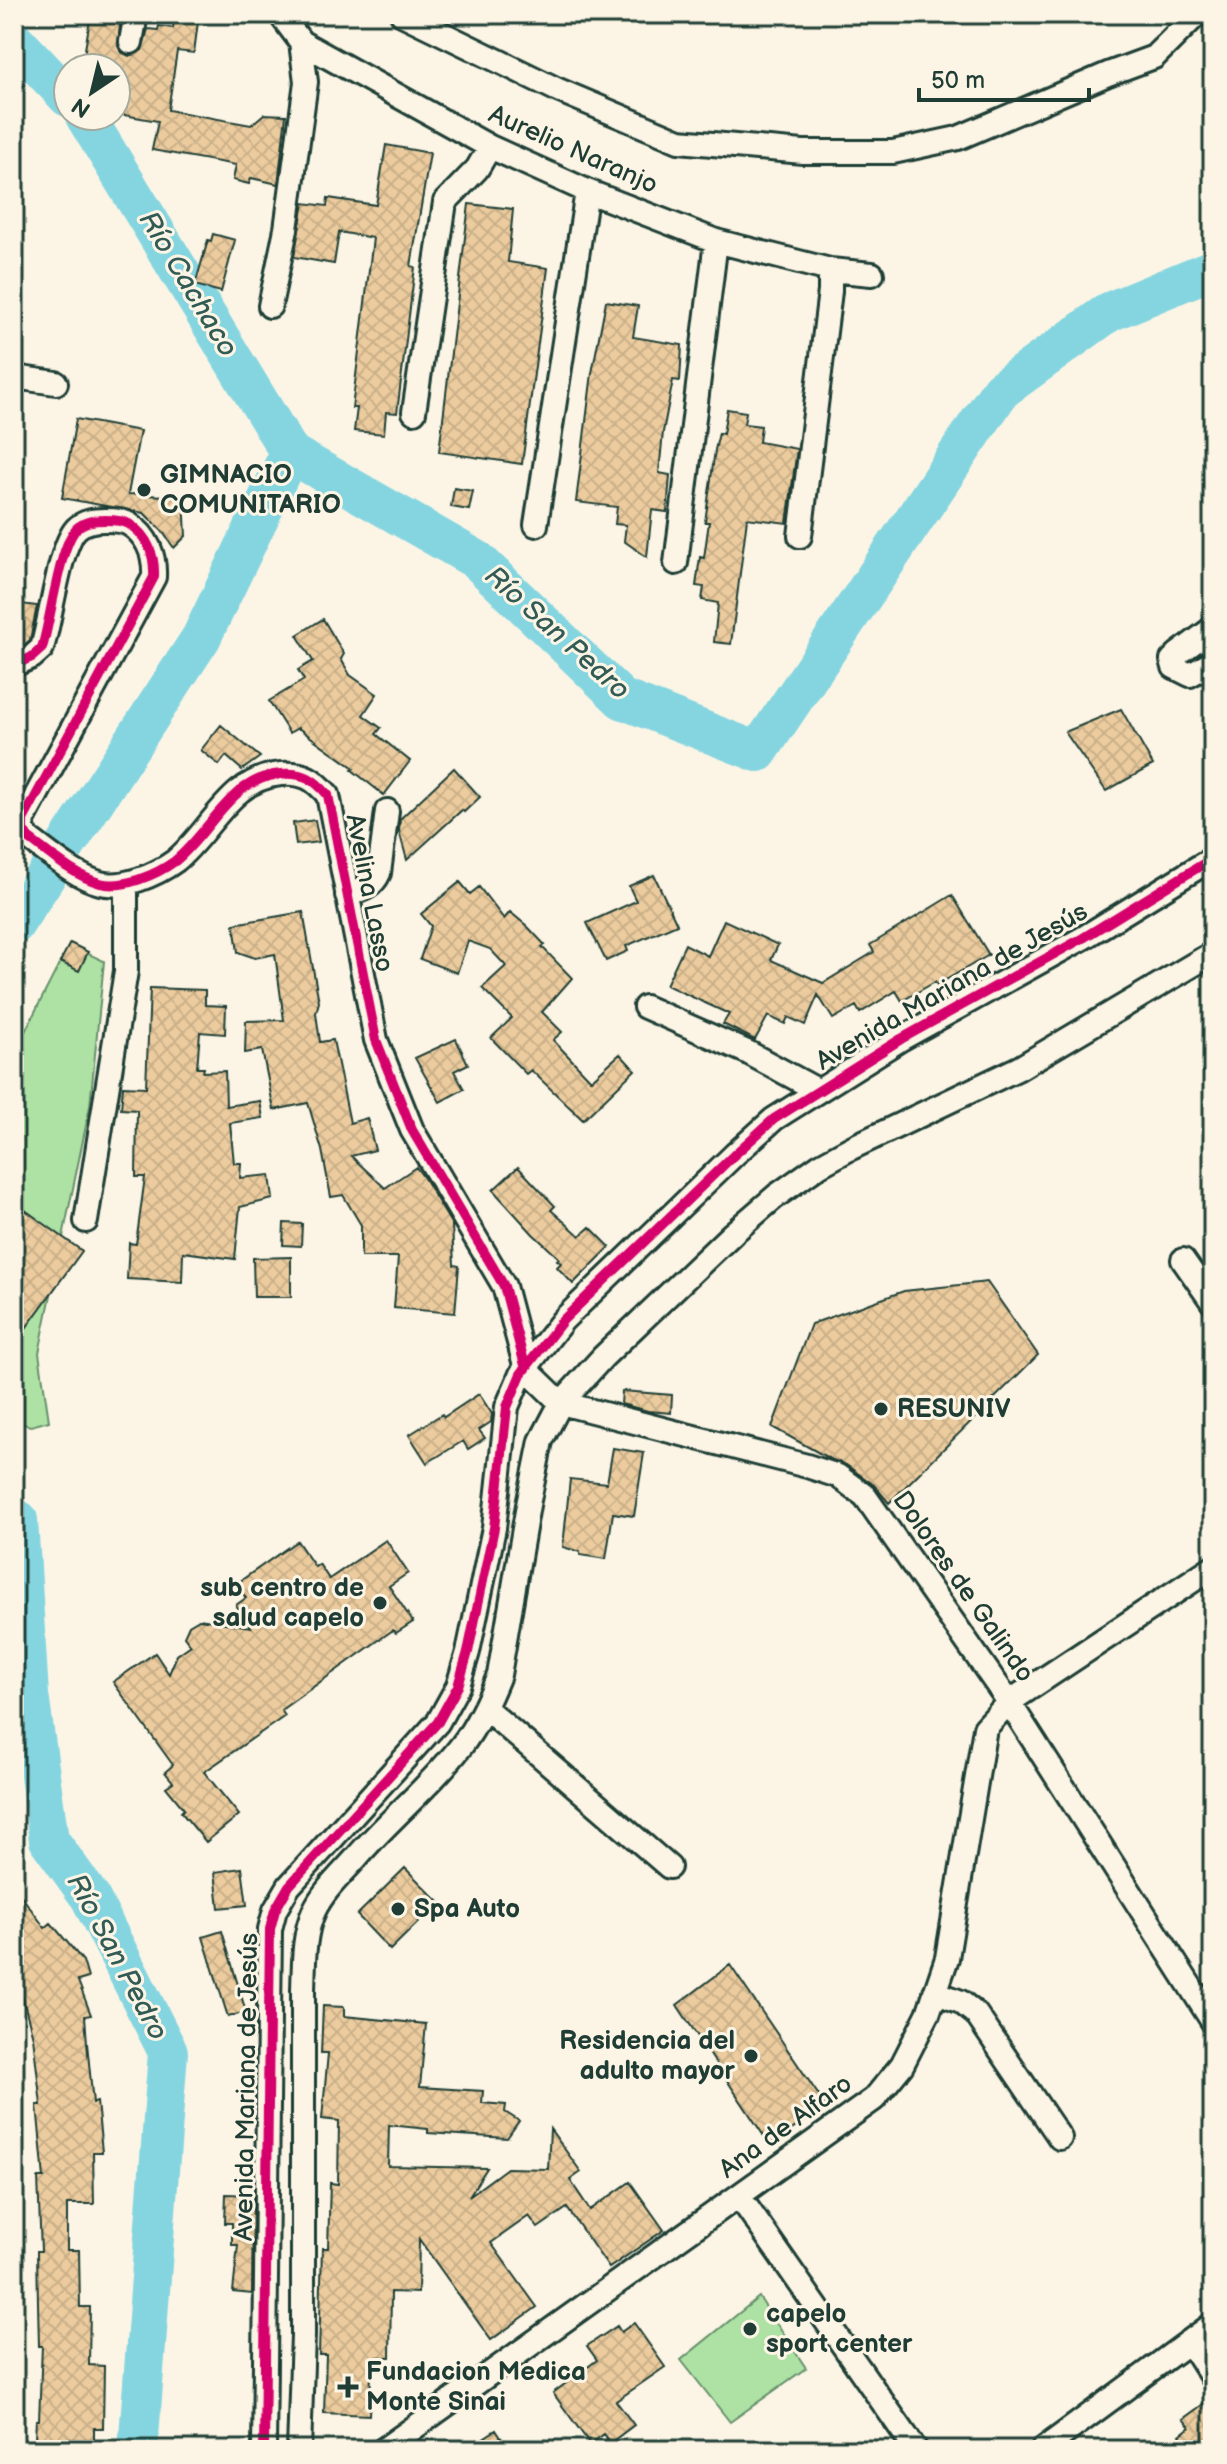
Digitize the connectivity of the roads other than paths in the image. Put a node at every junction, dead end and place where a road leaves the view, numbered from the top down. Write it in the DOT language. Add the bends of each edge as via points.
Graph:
graph roads {
  1 [pos="136,14"];
  2 [pos="280,14"];
  3 [pos="402,14"];
  4 [pos="1197,14"];
  5 [pos="131,42"];
  6 [pos="301,42"];
  7 [pos="490,147"];
  8 [pos="587,191"];
  9 [pos="716,241"];
  10 [pos="830,270"];
  11 [pos="872,274"];
  12 [pos="270,306"];
  13 [pos="14,377"];
  14 [pos="56,383"];
  15 [pos="414,412"];
  16 [pos="536,525"];
  17 [pos="800,536"];
  18 [pos="676,563"];
  19 [pos="1213,628"];
  20 [pos="1213,662"];
  21 [pos="14,665"];
  22 [pos="387,811"];
  23 [pos="1213,858"];
  24 [pos="126,883"];
  25 [pos="347,895"];
  26 [pos="1213,953"];
  27 [pos="645,1007"];
  28 [pos="817,1090"];
  29 [pos="86,1221"];
  30 [pos="1183,1260"];
  31 [pos="1213,1303"];
  32 [pos="526,1369"];
  33 [pos="561,1403"];
  34 [pos="1213,1567"];
  35 [pos="1009,1702"];
  36 [pos="485,1708"];
  37 [pos="669,1867"];
  38 [pos="275,1910"];
  39 [pos="310,1921"];
  40 [pos="935,1992"];
  41 [pos="1213,2022"];
  42 [pos="1060,2138"];
  43 [pos="739,2196"];
  44 [pos="1213,2324"];
  45 [pos="1189,2341"];
  46 [pos="1213,2379"];
  47 [pos="264,2450"];
  48 [pos="299,2450"];
  49 [pos="383,2450"];
  50 [pos="916,2450"];
  51 [pos="1042,2450"];
  1 -- 5 [label="street"];
  2 -- 6 [label="street, Aurelio Naranjo"];
  3 -- 4 [label="street" via="558,90 679,141 803,152 893,152 958,138 1154,57"];
  6 -- 7 [label="street, Aurelio Naranjo"];
  6 -- 12 [label="street" via="306,82"];
  7 -- 8 [label="street, Aurelio Naranjo"];
  7 -- 15 [label="street" via="445,202"];
  8 -- 9 [label="street, Aurelio Naranjo"];
  8 -- 16 [label="street"];
  9 -- 10 [label="street, Aurelio Naranjo"];
  9 -- 18 [label="street"];
  10 -- 11 [label="street, Aurelio Naranjo"];
  10 -- 17 [label="street"];
  13 -- 14 [label="street"];
  19 -- 20 [label="street" via="1172,660 1174,667 1190,675"];
  21 -- 24 [label="street" via="42,648 75,530 87,521 108,520 126,522 138,532 155,558 154,577 23,820 28,838 84,877 102,884"];
  22 -- 25 [label="street" via="376,881"];
  23 -- 28 [label="street, Avenida Mariana de Jesús"];
  24 -- 25 [label="street, Avelina Lasso" via="175,860 240,790 267,775 295,773 313,778 328,795"];
  24 -- 29 [label="street" via="126,971"];
  25 -- 32 [label="street, Avelina Lasso" via="376,1040 412,1130 504,1286"];
  26 -- 33 [label="street, Avenida Mariana de Jesús" via="1019,1068 820,1165 733,1233"];
  27 -- 28 [label="street"];
  28 -- 32 [label="street, Avenida Mariana de Jesús" via="734,1155 563,1320"];
  30 -- 31 [label="street"];
  32 -- 33 [label="street, Dolores de Galindo"];
  32 -- 38 [label="street, Avenida Mariana de Jesús" via="507,1407 494,1528 458,1686 438,1722 307,1865"];
  33 -- 35 [label="street, Dolores de Galindo" via="838,1476 865,1496"];
  33 -- 36 [label="street, Avenida Mariana de Jesús" via="541,1441 499,1675"];
  34 -- 35 [label="street, Ana de Alfaro"];
  35 -- 40 [label="street, Ana de Alfaro" via="985,1728 947,1958"];
  35 -- 41 [label="street, Dolores de Galindo"];
  36 -- 37 [label="street"];
  36 -- 39 [label="street, Avenida Mariana de Jesús" via="460,1747 322,1896"];
  38 -- 39 [label="street"];
  38 -- 47 [label="street, Avenida Mariana de Jesús" via="268,1951"];
  39 -- 48 [label="street, Avenida Mariana de Jesús" via="303,1990"];
  40 -- 42 [label="street" via="976,2014"];
  40 -- 43 [label="street, Ana de Alfaro" via="902,2065 874,2099"];
  43 -- 49 [label="street, Ana de Alfaro"];
  43 -- 50 [label="street"];
  44 -- 45 [label="street"];
  45 -- 46 [label="street"];
  45 -- 51 [label="street"];
}
